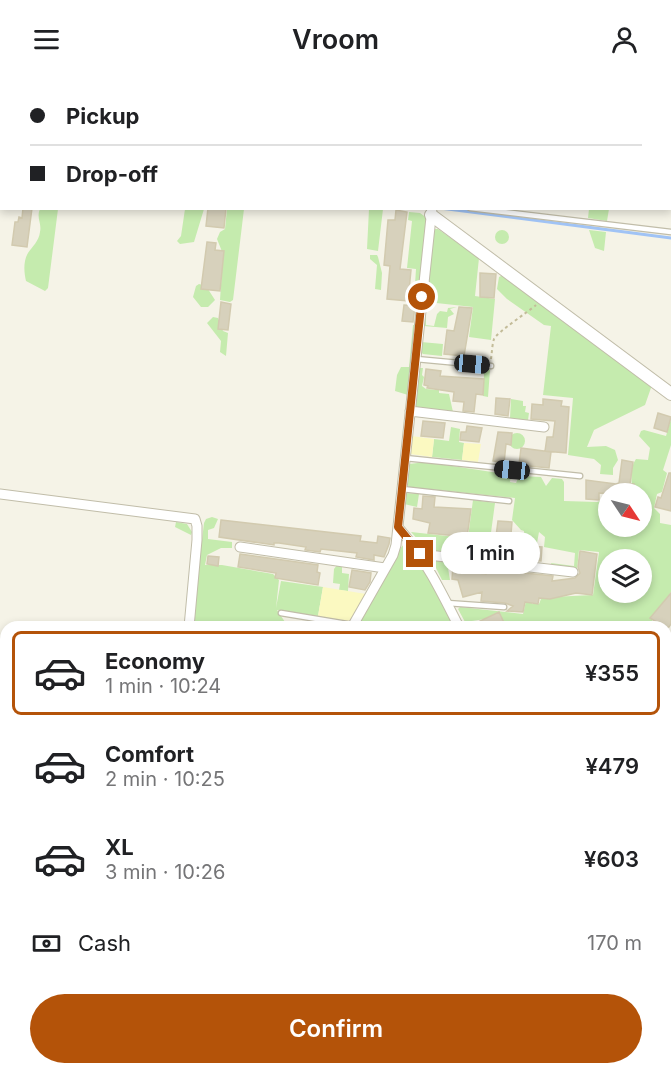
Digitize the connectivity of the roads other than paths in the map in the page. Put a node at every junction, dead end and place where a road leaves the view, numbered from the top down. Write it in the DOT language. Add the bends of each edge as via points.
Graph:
graph roads {
  1 [pos="430,210"];
  2 [pos="487,210"];
  3 [pos="671,232"];
  4 [pos="416,359"];
  5 [pos="491,366"];
  6 [pos="671,394"];
  7 [pos="410,411"];
  8 [pos="544,427"];
  9 [pos="405,458"];
  10 [pos="580,476"];
  11 [pos="402,489"];
  12 [pos="0,494"];
  13 [pos="509,501"];
  14 [pos="398,527"];
  15 [pos="240,547"];
  16 [pos="420,554"];
  17 [pos="385,568"];
  18 [pos="573,572"];
  19 [pos="447,603"];
  20 [pos="504,608"];
  21 [pos="281,613"];
  22 [pos="189,621"];
  23 [pos="325,621"];
  24 [pos="356,621"];
  25 [pos="456,621"];
  1 -- 4 [label="street"];
  1 -- 6 [label="street"];
  2 -- 3 [label="lane"];
  4 -- 5 [label="lane"];
  4 -- 7 [label="street"];
  7 -- 8 [label="street"];
  7 -- 9 [label="street"];
  9 -- 10 [label="lane"];
  9 -- 11 [label="street"];
  11 -- 13 [label="lane"];
  11 -- 14 [label="street"];
  12 -- 22 [label="street" via="195,519"];
  14 -- 16 [label="street"];
  14 -- 17 [label="street" via="396,545"];
  15 -- 17 [label="street"];
  16 -- 18 [label="street"];
  16 -- 19 [label="street"];
  17 -- 24 [label="street"];
  19 -- 20 [label="lane"];
  19 -- 25 [label="street"];
  21 -- 23 [label="lane"];
}
